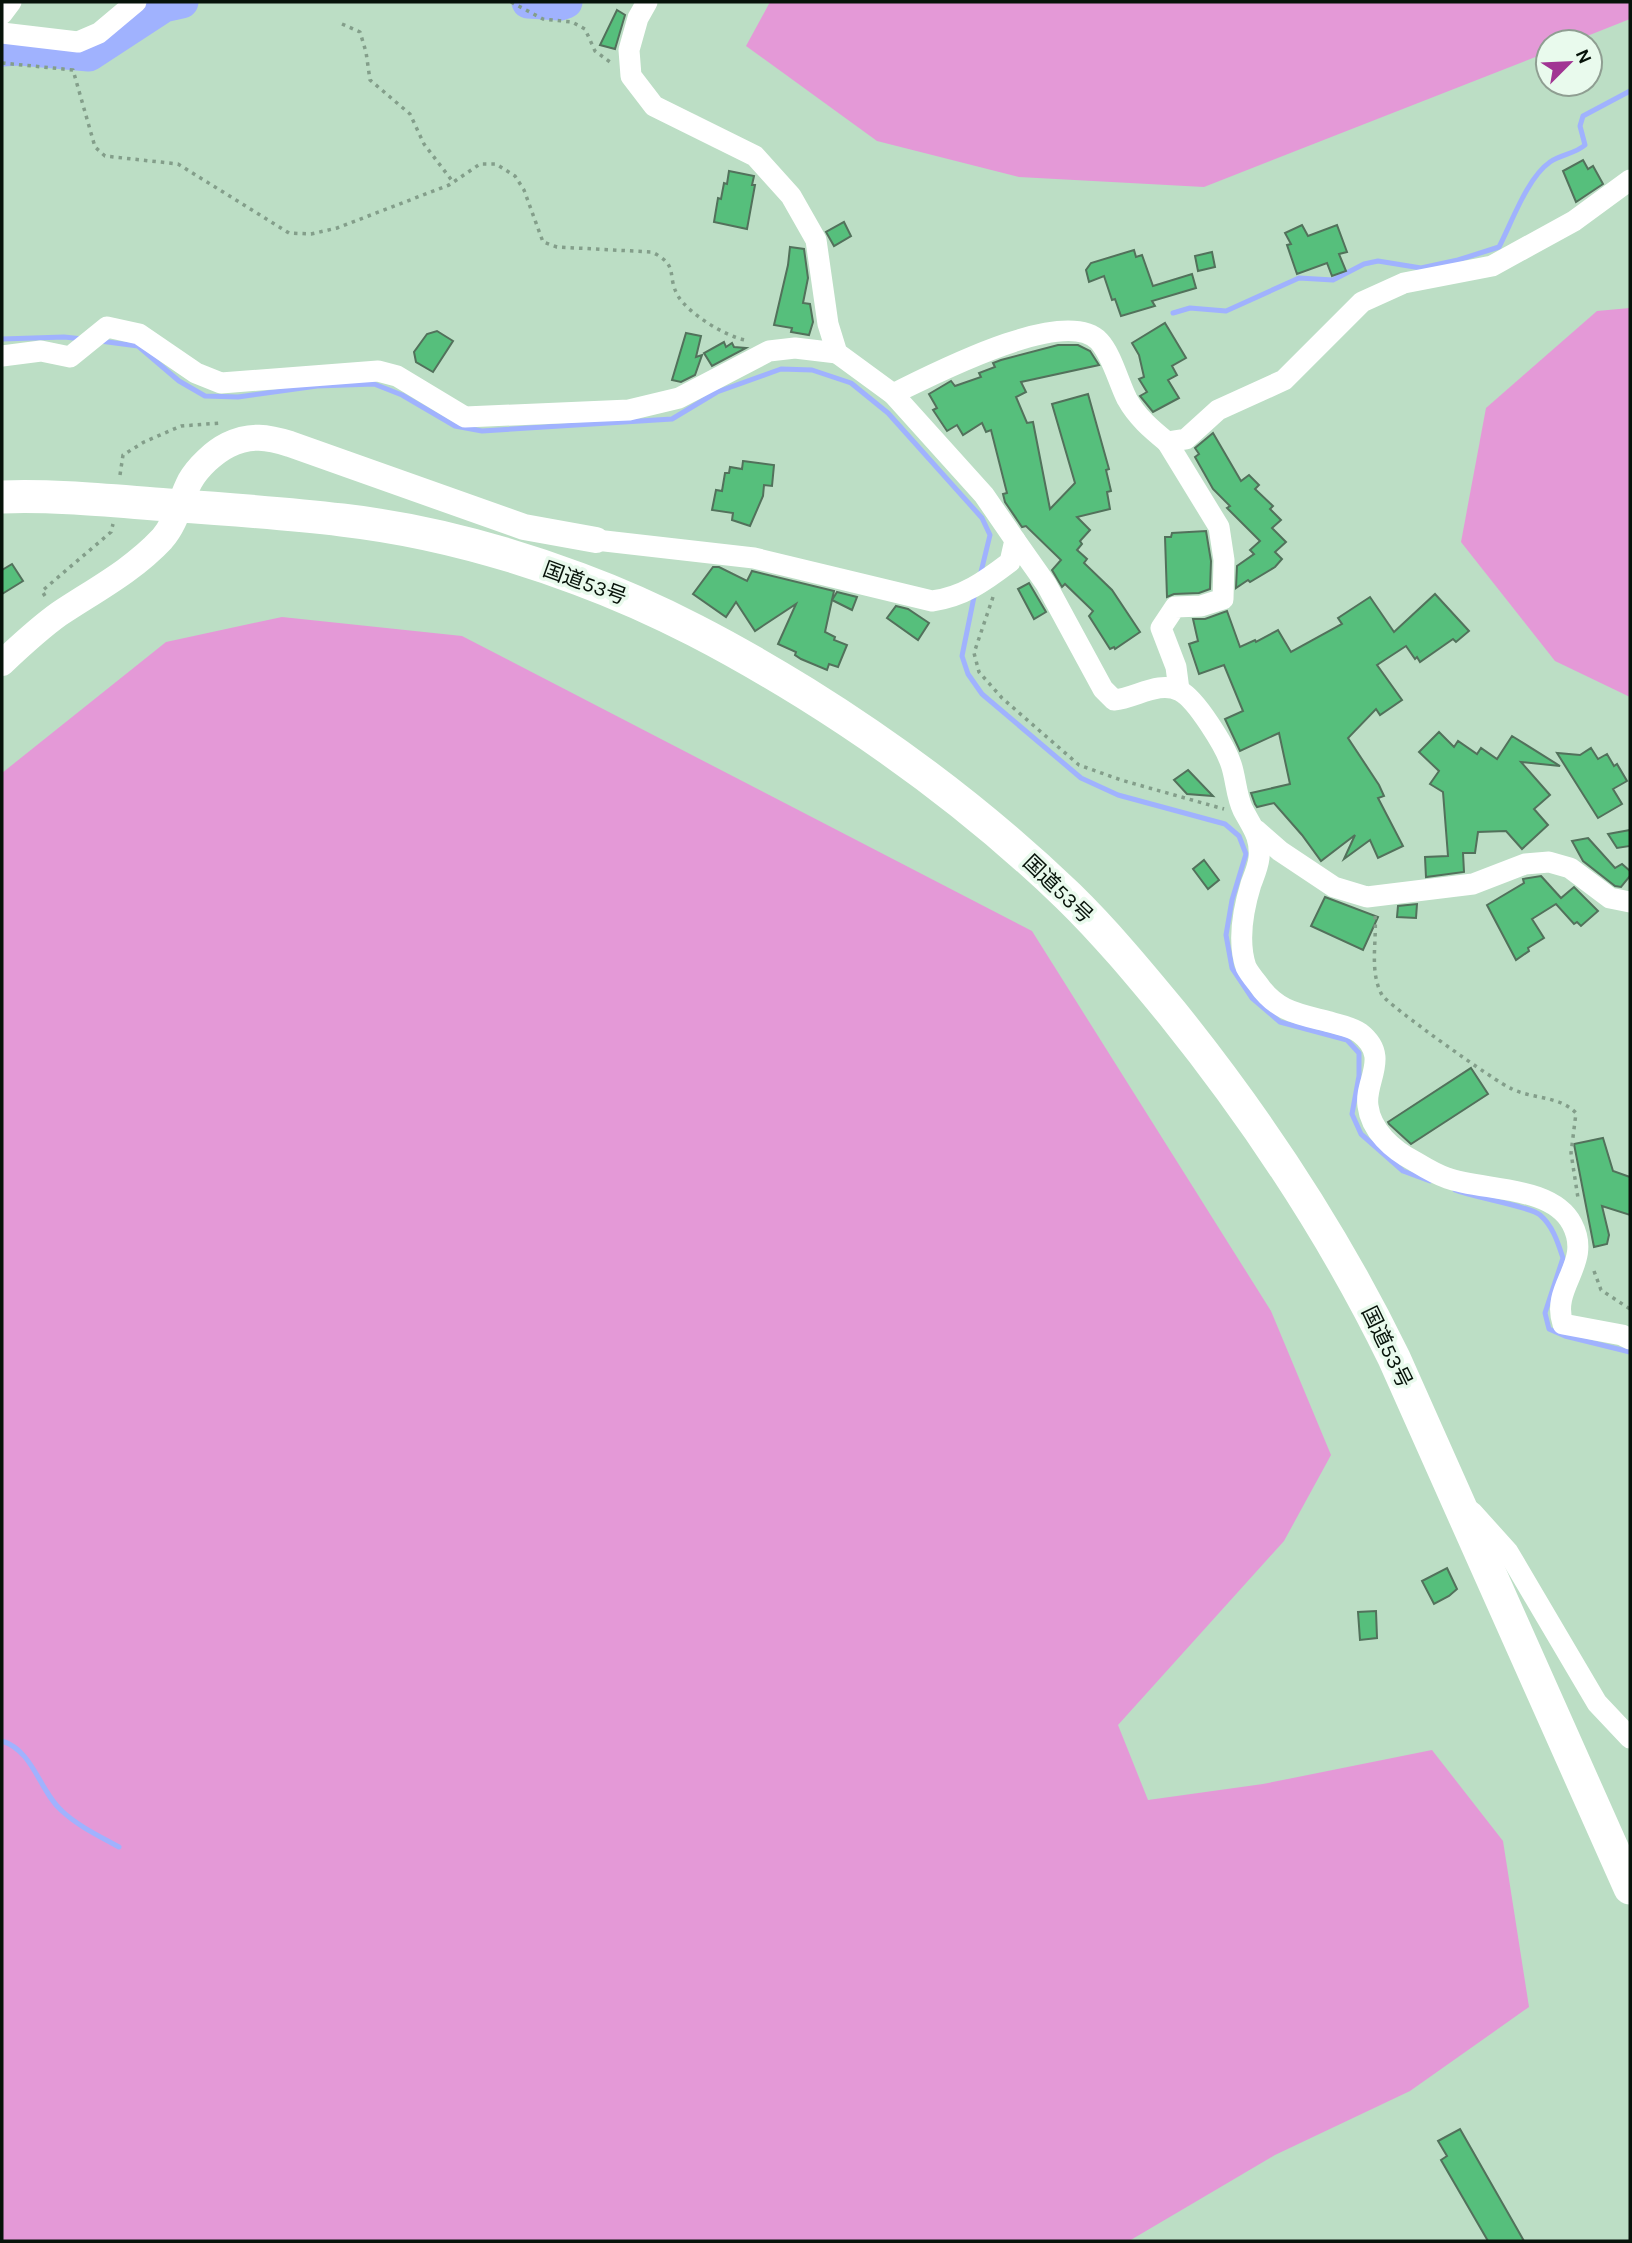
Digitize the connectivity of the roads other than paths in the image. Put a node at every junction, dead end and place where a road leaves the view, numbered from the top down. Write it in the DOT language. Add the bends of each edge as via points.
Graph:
graph roads {
  1 [pos="11,2"];
  2 [pos="136,2"];
  3 [pos="647,2"];
  4 [pos="2,14"];
  5 [pos="2,33"];
  6 [pos="1630,180"];
  7 [pos="837,353"];
  8 [pos="2,356"];
  9 [pos="893,394"];
  10 [pos="1167,442"];
  11 [pos="2,497"];
  12 [pos="182,506"];
  13 [pos="596,540"];
  14 [pos="1015,540"];
  15 [pos="2,663"];
  16 [pos="1179,690"];
  17 [pos="1256,830"];
  18 [pos="1630,902"];
  19 [pos="1630,1339"];
  20 [pos="1452,1490"];
  21 [pos="1630,1738"];
  22 [pos="1630,1888"];
  1 -- 4 [label="street"];
  2 -- 5 [label="street" via="99,33 78,42"];
  3 -- 7 [label="street" via="629,50 631,76 654,106 755,156 791,196 816,240 828,324"];
  6 -- 10 [label="street" via="1574,221 1492,267 1404,283 1362,302 1284,380 1217,410 1186,439"];
  7 -- 8 [label="street" via="795,348 769,351 679,398 629,410 465,417 397,376 378,371 221,383 196,373 139,334 107,327 70,356 41,351"];
  7 -- 9 [label="street"];
  9 -- 10 [label="street" via="962,360 1025,337 1084,333 1101,343 1128,400 1146,425"];
  9 -- 14 [label="street" via="984,495"];
  10 -- 16 [label="street" via="1219,527 1224,560 1223,599 1175,607 1161,628 1176,667"];
  11 -- 12 [label="highway, 国道53号"];
  12 -- 13 [label="street" via="190,481 206,461 247,437 267,437 524,527"];
  12 -- 15 [label="street" via="165,536 144,557 58,615"];
  12 -- 20 [label="highway, 国道53号" via="383,527 468,545 629,598 693,627 767,670 847,720 962,804 1070,898 1151,988 1233,1093 1303,1196 1368,1305"];
  13 -- 14 [label="street" via="754,558 932,601 953,598 1010,562"];
  14 -- 16 [label="street" via="1046,584 1103,689 1114,700 1152,688"];
  16 -- 17 [label="street" via="1197,704 1230,761 1242,808"];
  17 -- 18 [label="street" via="1334,887 1367,897 1473,884 1525,864 1549,862 1570,869 1610,898"];
  17 -- 19 [label="street" via="1259,858 1241,937 1247,967 1267,998 1286,1011 1360,1033 1372,1048 1376,1068 1367,1104 1371,1120 1381,1136 1410,1159 1447,1178 1545,1199 1561,1210 1573,1227 1579,1252 1563,1292 1559,1311 1563,1324"];
  20 -- 21 [label="street" via="1508,1552 1597,1703"];
  20 -- 22 [label="highway, 国道53号"];
}
